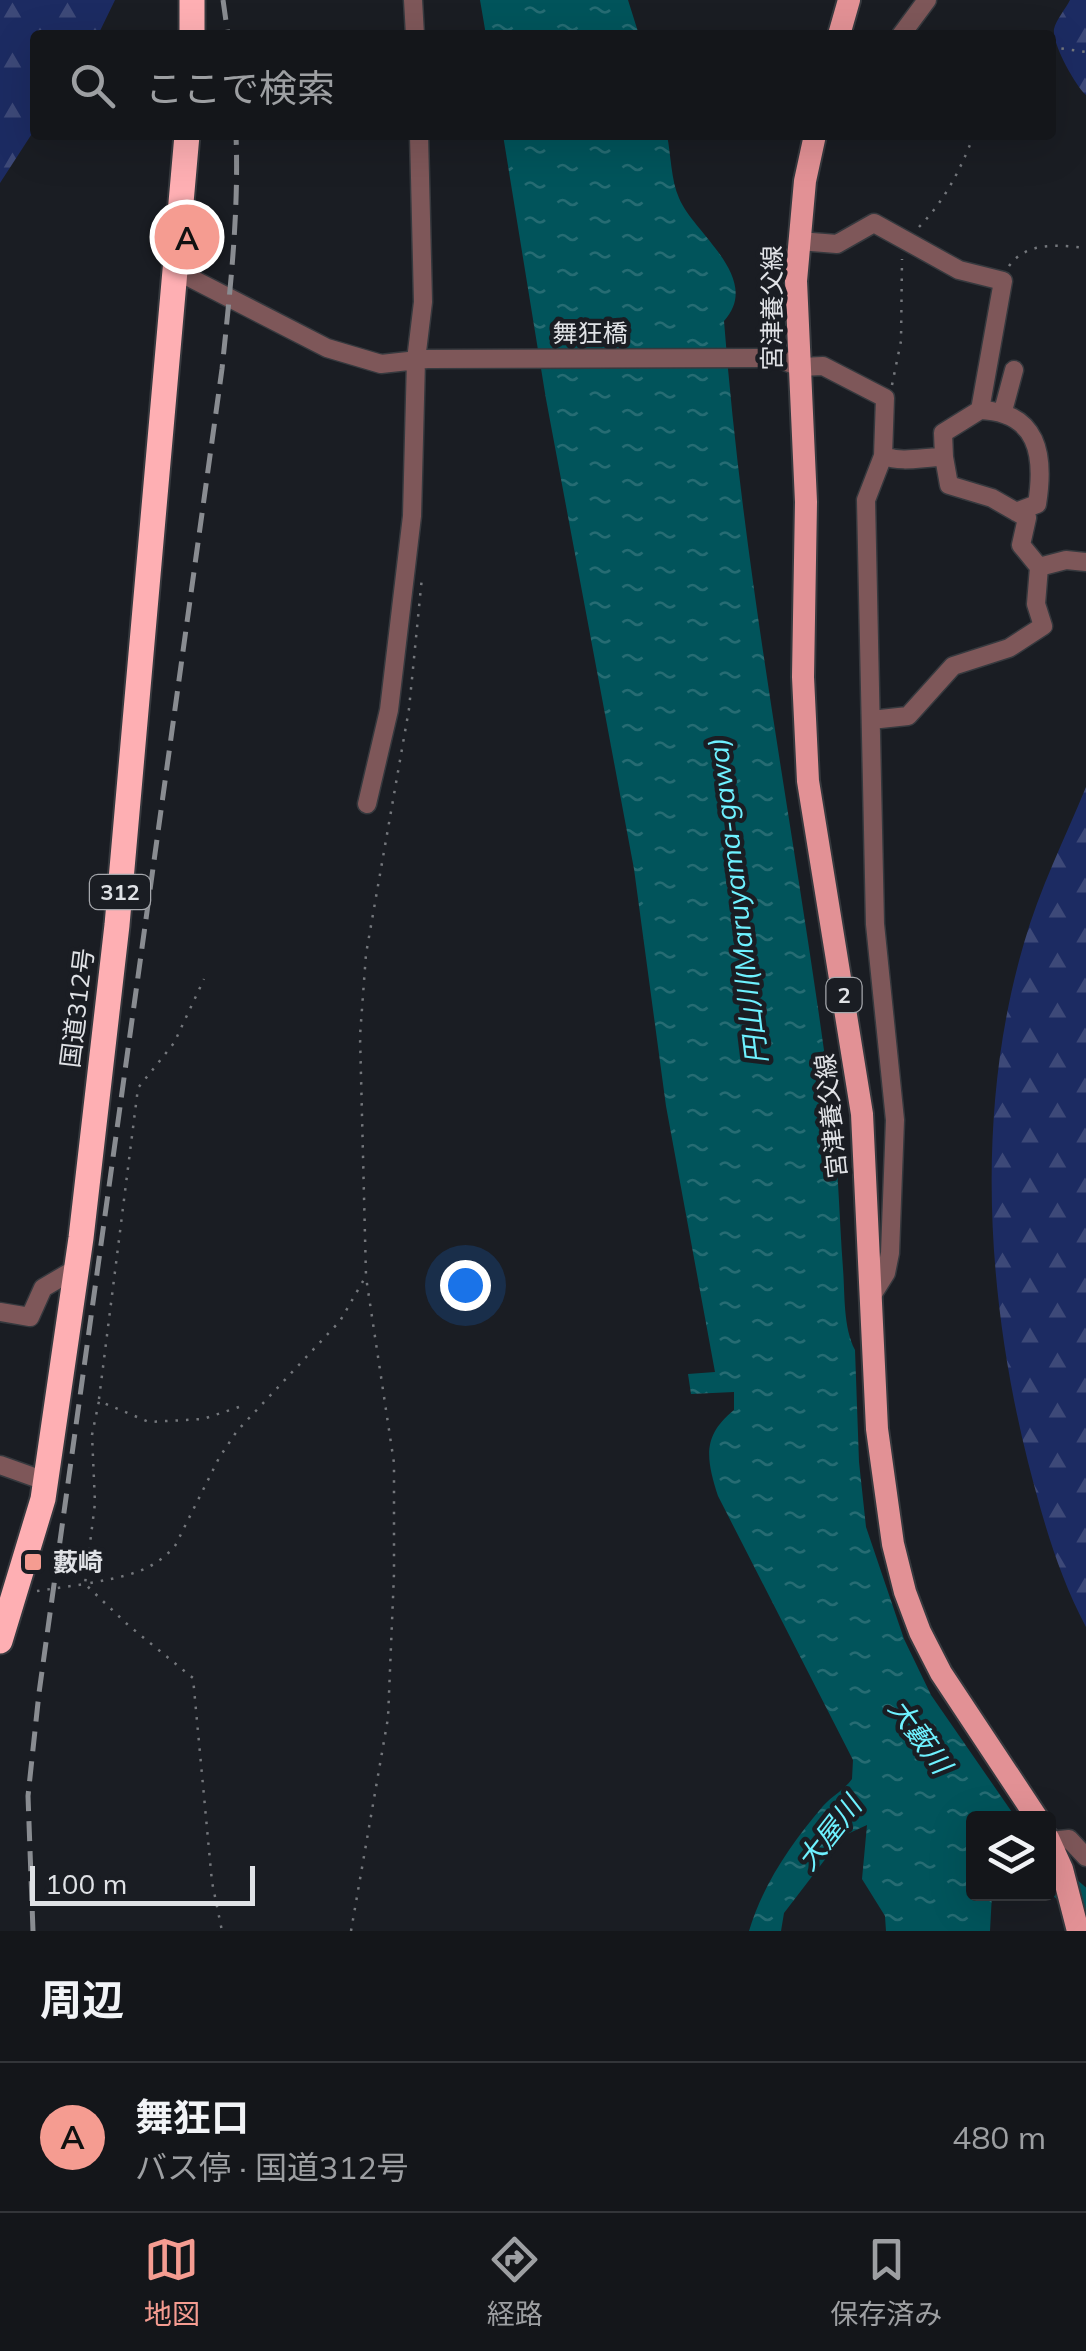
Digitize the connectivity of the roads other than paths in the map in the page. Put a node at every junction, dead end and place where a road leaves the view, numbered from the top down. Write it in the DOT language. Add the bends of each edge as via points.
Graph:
graph roads {
  1 [pos="192,0"];
  2 [pos="413,0"];
  3 [pos="849,0"];
  4 [pos="927,0"];
  5 [pos="192,30"];
  6 [pos="415,30"];
  7 [pos="840,30"];
  8 [pos="905,30"];
  9 [pos="187,140"];
  10 [pos="419,140"];
  11 [pos="814,140"];
  12 [pos="798,242"];
  13 [pos="175,270"];
  14 [pos="422,359"];
  15 [pos="800,367"];
  16 [pos="1014,370"];
  17 [pos="980,410"];
  18 [pos="1002,411"];
  19 [pos="883,456"];
  20 [pos="944,457"];
  21 [pos="1016,512"];
  22 [pos="1086,562"];
  23 [pos="1039,566"];
  24 [pos="870,720"];
  25 [pos="367,804"];
  26 [pos="76,1268"];
  27 [pos="870,1298"];
  28 [pos="0,1312"];
  29 [pos="0,1465"];
  30 [pos="46,1481"];
  31 [pos="8,1592"];
  32 [pos="0,1640"];
  33 [pos="1032,1811"];
  34 [pos="1056,1839"];
  35 [pos="1056,1854"];
  36 [pos="1086,1857"];
  37 [pos="1076,1922"];
  1 -- 5 [label="highway"];
  2 -- 6 [label="street"];
  3 -- 7 [label="main road"];
  4 -- 8 [label="street"];
  9 -- 13 [label="highway, 国道312号 / 312"];
  10 -- 14 [label="street"];
  11 -- 12 [label="main road, 宮津養父線 / 2"];
  12 -- 15 [label="main road, 宮津養父線 / 2"];
  12 -- 17 [label="street" via="837,244 874,223 960,270 1003,281"];
  13 -- 14 [label="street, 舞狂橋" via="327,348 381,364"];
  13 -- 26 [label="highway, 国道312号 / 312" via="117,925"];
  14 -- 15 [label="street, 舞狂橋" via="778,358"];
  14 -- 25 [label="street" via="402,613 390,710"];
  15 -- 19 [label="street, 舞狂橋" via="823,366 885,398"];
  15 -- 27 [label="main road, 宮津養父線 / 2" via="808,780 862,1114"];
  16 -- 18 [label="street"];
  17 -- 18 [label="street"];
  17 -- 20 [label="street" via="943,432"];
  18 -- 21 [label="street" via="1027,427 1038,447 1038,504"];
  19 -- 20 [label="street" via="902,462"];
  19 -- 24 [label="street" via="866,500"];
  20 -- 21 [label="street" via="948,485"];
  21 -- 23 [label="street" via="1027,518 1022,546"];
  22 -- 23 [label="street"];
  23 -- 24 [label="street" via="1036,604 1043,626 1009,648 953,666 908,716"];
  24 -- 27 [label="street" via="875,924 895,1120 890,1253"];
  26 -- 28 [label="street" via="44,1288 30,1317"];
  26 -- 30 [label="highway, 国道312号 / 312"];
  27 -- 33 [label="main road, 宮津養父線 / 2" via="880,1459 904,1592 941,1673"];
  29 -- 30 [label="street"];
  30 -- 31 [label="highway, 国道312号 / 312"];
  31 -- 32 [label="highway, 国道312号 / 312"];
  34 -- 36 [label="street" via="1069,1839"];
  35 -- 37 [label="main road"];
}
